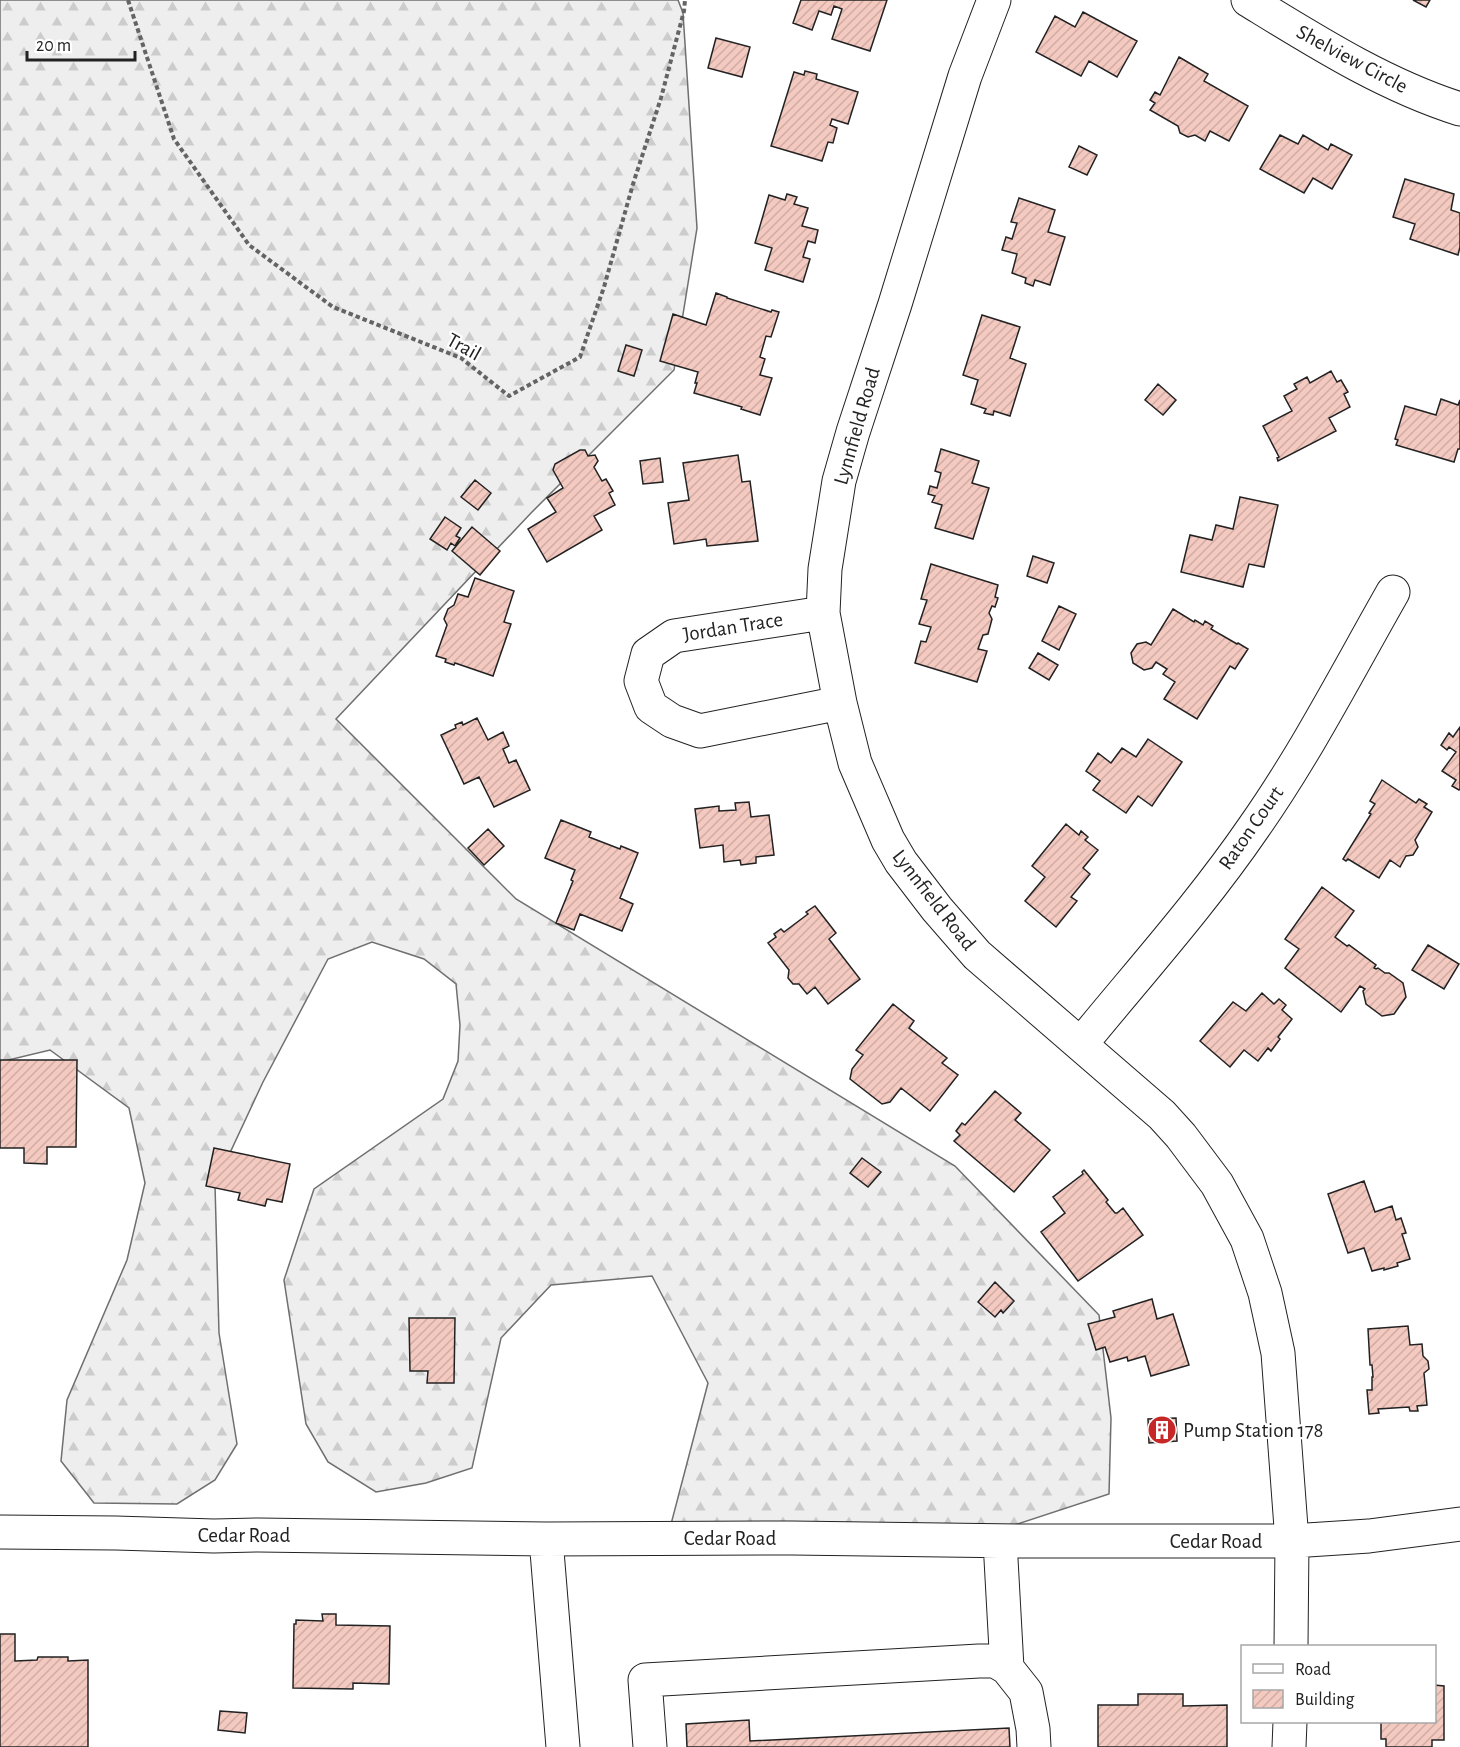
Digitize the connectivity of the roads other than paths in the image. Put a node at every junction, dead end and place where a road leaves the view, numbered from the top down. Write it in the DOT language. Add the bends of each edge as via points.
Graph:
graph roads {
  1 [pos="994,0"];
  2 [pos="1248,0"];
  3 [pos="1460,109"];
  4 [pos="1393,592"];
  5 [pos="824,613"];
  6 [pos="840,703"];
  7 [pos="1081,1044"];
  8 [pos="1460,1524"];
  9 [pos="0,1532"];
  10 [pos="546,1539"];
  11 [pos="1000,1540"];
  12 [pos="1292,1540"];
  13 [pos="1290,1645"];
  14 [pos="1007,1668"];
  15 [pos="1290,1723"];
  16 [pos="563,1747"];
  17 [pos="650,1747"];
  18 [pos="1034,1747"];
  19 [pos="1289,1747"];
  1 -- 5 [label="street, Lynnfield Road" via="965,76 839,481 825,568"];
  2 -- 3 [label="street, Shelview Circle" via="1327,48 1427,98"];
  4 -- 7 [label="street, Raton Court" via="1296,762 1254,827 1202,898"];
  5 -- 6 [label="street, Lynnfield Road"];
  5 -- 6 [label="street, Jordan Trace" via="674,636 648,654 641,681 651,706 672,721 700,731"];
  6 -- 7 [label="street, Lynnfield Road" via="855,763 901,862 977,955"];
  7 -- 12 [label="street, Lynnfield Road" via="1181,1136 1217,1184 1247,1239 1265,1293 1278,1353"];
  8 -- 12 [label="street, Cedar Road" via="1369,1536"];
  9 -- 10 [label="street, Cedar Road"];
  10 -- 11 [label="street, Cedar Road"];
  10 -- 16 [label="street"];
  11 -- 12 [label="street, Cedar Road"];
  11 -- 14 [label="street"];
  12 -- 13 [label="street, Lynnfield Road"];
  14 -- 17 [label="street" via="995,1661 966,1661 645,1680"];
  14 -- 18 [label="street" via="1026,1692"];
  15 -- 19 [label="street"];
}
